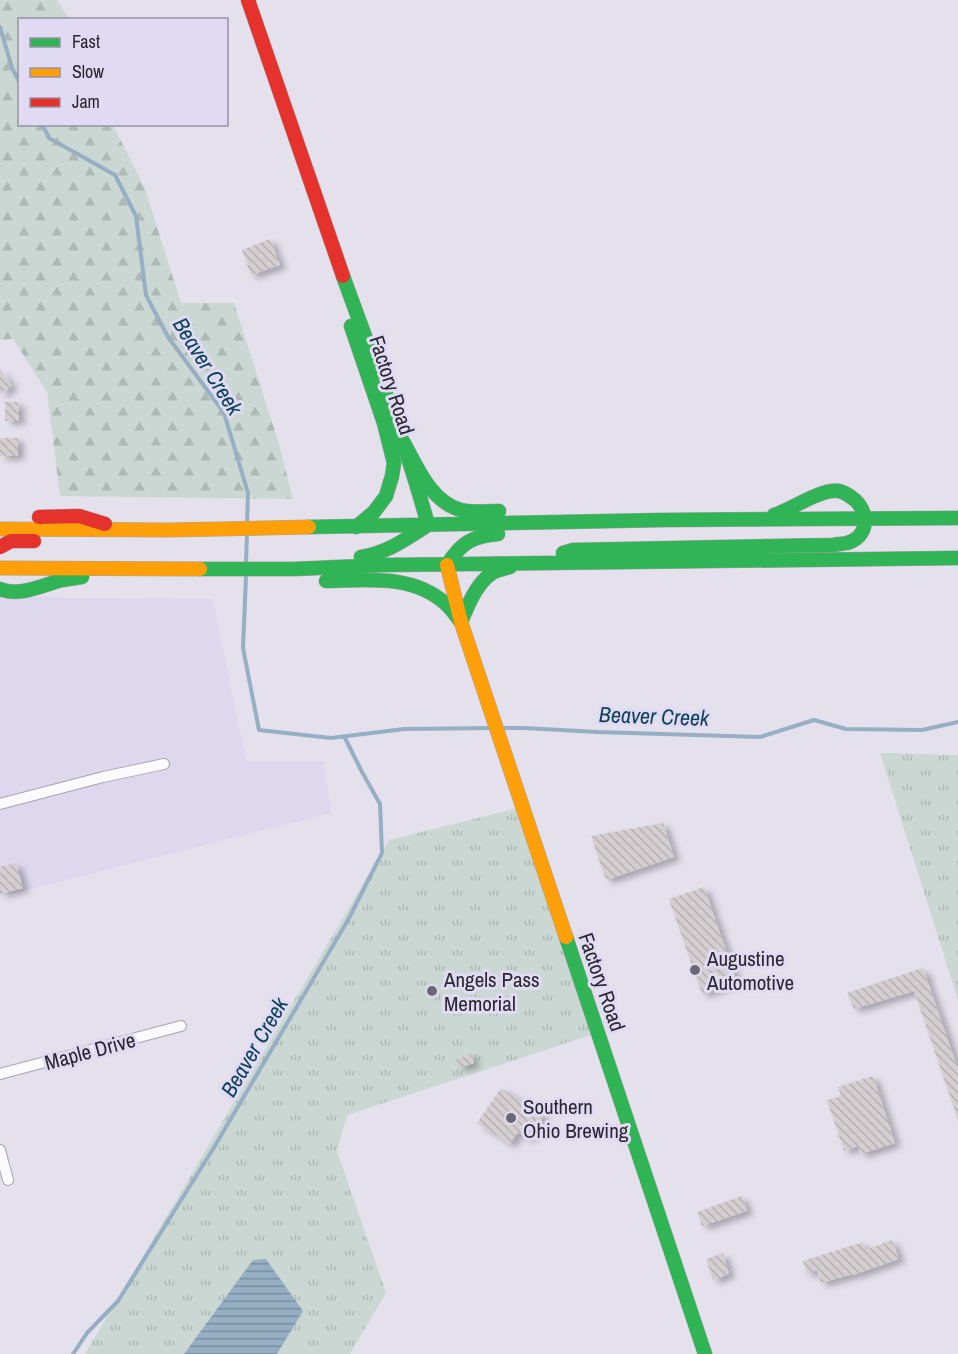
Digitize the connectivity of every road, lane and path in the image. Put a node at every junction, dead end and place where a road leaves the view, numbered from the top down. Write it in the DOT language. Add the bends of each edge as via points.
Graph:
graph roads {
  1 [pos="248,0"];
  2 [pos="332,245"];
  3 [pos="404,443"];
  4 [pos="0,518"];
  5 [pos="958,518"];
  6 [pos="752,519"];
  7 [pos="839,519"];
  8 [pos="867,519"];
  9 [pos="663,520"];
  10 [pos="428,525"];
  11 [pos="356,527"];
  12 [pos="0,529"];
  13 [pos="124,530"];
  14 [pos="198,535"];
  15 [pos="0,547"];
  16 [pos="958,558"];
  17 [pos="520,564"];
  18 [pos="447,565"];
  19 [pos="0,568"];
  20 [pos="133,569"];
  21 [pos="294,569"];
  22 [pos="0,589"];
  23 [pos="460,622"];
  24 [pos="164,764"];
  25 [pos="0,804"];
  26 [pos="181,1026"];
  27 [pos="0,1074"];
  28 [pos="0,1150"];
  29 [pos="8,1180"];
  30 [pos="705,1354"];
  1 -- 2 [label="main road, Factory Road"];
  2 -- 3 [label="main road, Factory Road"];
  2 -- 11 [label="main road, Factory Road" via="337,285 394,463 386,495"];
  3 -- 9 [label="main road" via="430,489 460,510 640,508"];
  3 -- 10 [label="main road, Factory Road"];
  4 -- 13 [label="main road" via="79,516"];
  5 -- 8 [label="main road"];
  6 -- 7 [label="main road"];
  6 -- 8 [label="main road" via="782,514 822,494 839,491 851,496"];
  6 -- 9 [label="main road"];
  7 -- 8 [label="main road"];
  7 -- 18 [label="main road" via="797,529 489,534 463,544"];
  8 -- 17 [label="main road" via="859,536 848,543 833,545 573,550"];
  9 -- 10 [label="main road"];
  10 -- 11 [label="main road"];
  10 -- 21 [label="main road" via="378,554"];
  11 -- 14 [label="main road"];
  12 -- 13 [label="main road"];
  13 -- 14 [label="main road"];
  14 -- 15 [label="main road" via="124,542 11,541"];
  16 -- 17 [label="main road"];
  17 -- 18 [label="main road"];
  17 -- 23 [label="main road" via="493,572 474,594"];
  18 -- 21 [label="main road"];
  18 -- 23 [label="main road, Factory Road"];
  19 -- 20 [label="main road"];
  20 -- 21 [label="main road"];
  20 -- 22 [label="main road" via="63,580 29,590"];
  21 -- 23 [label="main road" via="412,583 443,600"];
  23 -- 30 [label="main road, Factory Road"];
  24 -- 25 [label="street"];
  26 -- 27 [label="street, Maple Drive"];
  28 -- 29 [label="street"];
}
